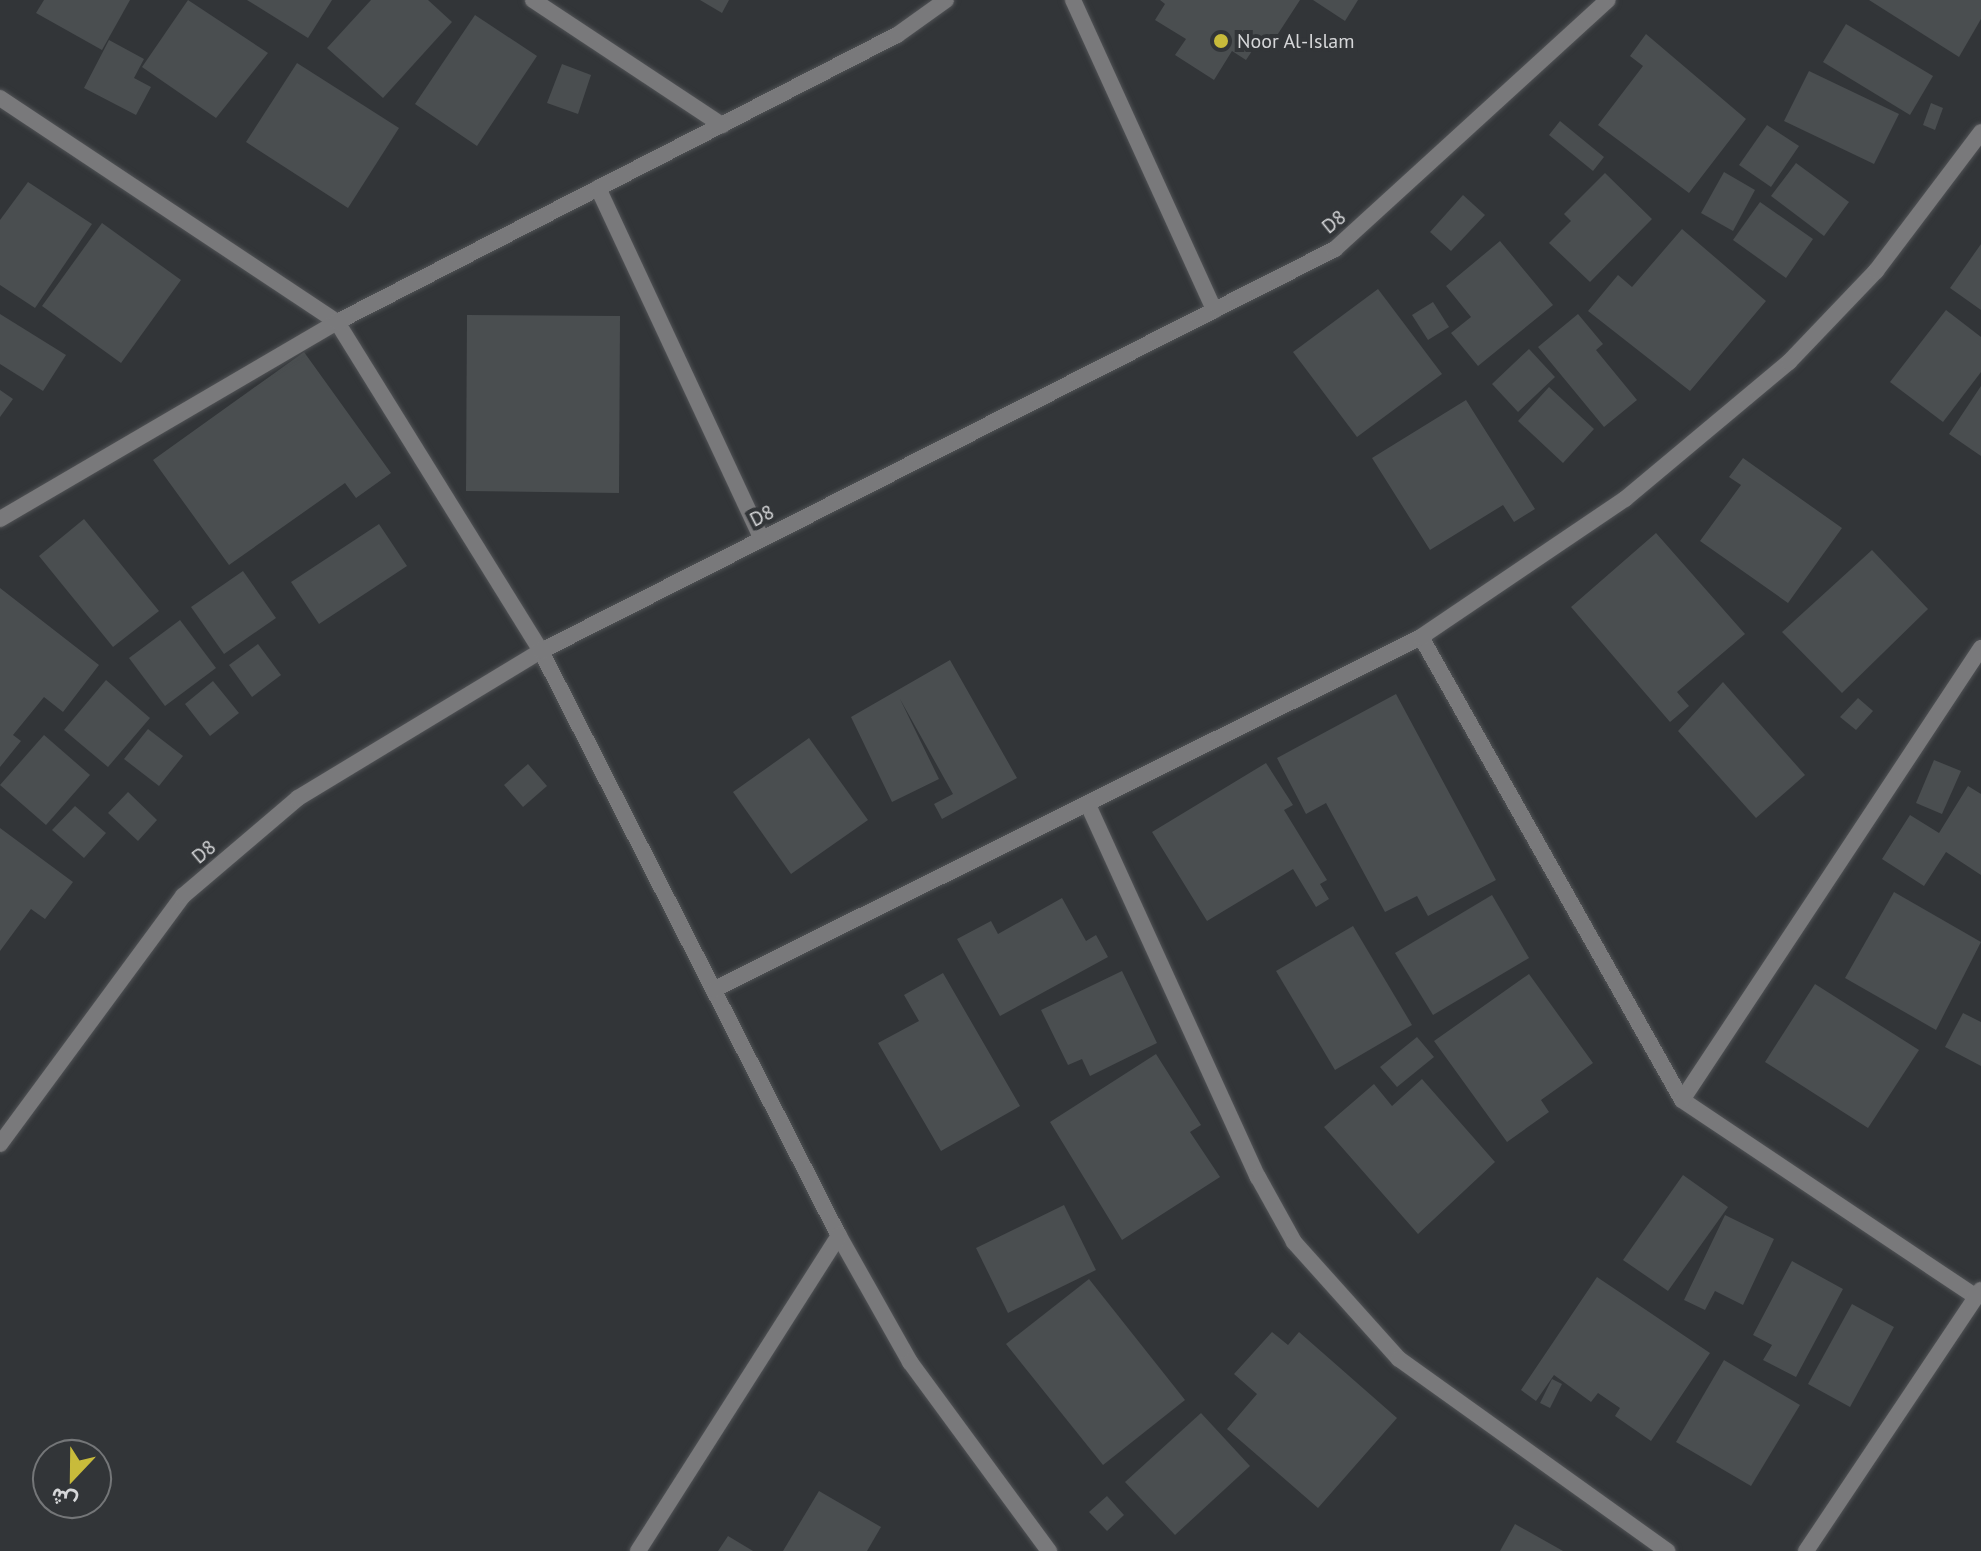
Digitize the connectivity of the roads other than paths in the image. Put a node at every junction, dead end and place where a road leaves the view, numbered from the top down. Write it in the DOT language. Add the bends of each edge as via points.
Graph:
graph roads {
  1 [pos="533,0"];
  2 [pos="946,0"];
  3 [pos="1073,0"];
  4 [pos="1608,0"];
  5 [pos="0,98"];
  6 [pos="722,125"];
  7 [pos="1981,132"];
  8 [pos="598,188"];
  9 [pos="1214,310"];
  10 [pos="337,322"];
  11 [pos="0,519"];
  12 [pos="762,539"];
  13 [pos="1421,637"];
  14 [pos="1981,648"];
  15 [pos="541,651"];
  16 [pos="1089,807"];
  17 [pos="715,989"];
  18 [pos="1682,1100"];
  19 [pos="0,1144"];
  20 [pos="839,1236"];
  21 [pos="1978,1294"];
  22 [pos="638,1551"];
  23 [pos="1049,1551"];
  24 [pos="1667,1551"];
  25 [pos="1806,1551"];
  1 -- 6 [label="street"];
  2 -- 6 [label="street" via="897,35"];
  3 -- 9 [label="street"];
  4 -- 9 [label="street, D8" via="1335,249"];
  5 -- 10 [label="street"];
  6 -- 8 [label="street"];
  7 -- 13 [label="street" via="1876,271 1777,372 1625,499"];
  8 -- 10 [label="street"];
  8 -- 12 [label="street"];
  9 -- 12 [label="street, D8"];
  10 -- 11 [label="street"];
  10 -- 15 [label="street"];
  12 -- 15 [label="street, D8"];
  13 -- 16 [label="street"];
  13 -- 18 [label="street"];
  14 -- 18 [label="street"];
  15 -- 17 [label="street"];
  15 -- 19 [label="street, D8" via="298,798 183,896"];
  16 -- 17 [label="street"];
  16 -- 24 [label="street" via="1258,1177 1294,1242 1399,1359"];
  17 -- 20 [label="street"];
  18 -- 21 [label="street"];
  20 -- 22 [label="street"];
  20 -- 23 [label="street" via="910,1362"];
  21 -- 25 [label="street"];
}
